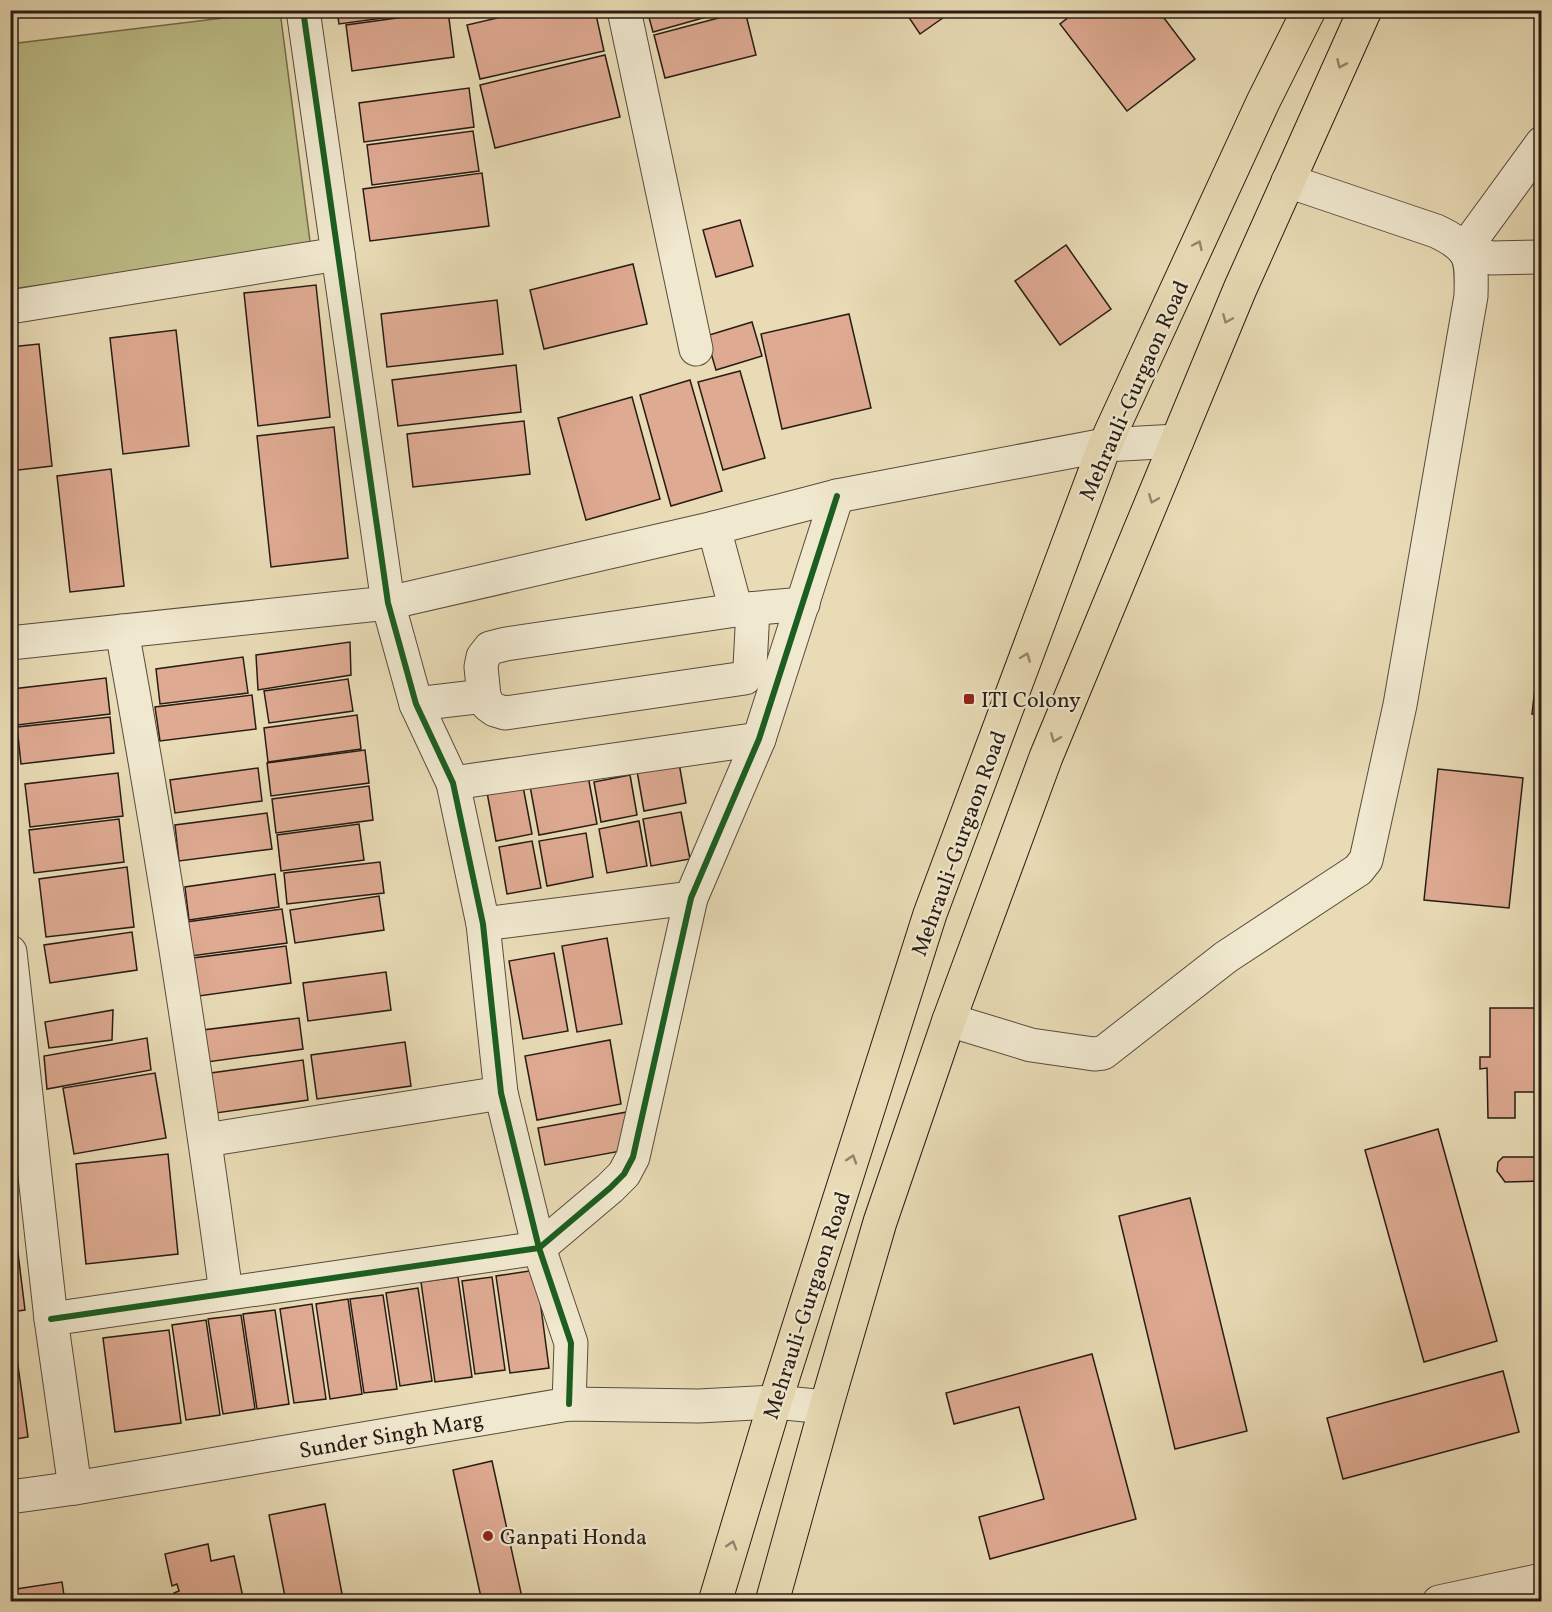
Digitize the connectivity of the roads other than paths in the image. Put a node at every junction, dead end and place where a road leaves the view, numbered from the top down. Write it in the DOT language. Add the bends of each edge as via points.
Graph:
graph roads {
  1 [pos="303,10"];
  2 [pos="624,10"];
  3 [pos="1309,10"];
  4 [pos="1365,10"];
  5 [pos="1542,143"];
  6 [pos="1288,181"];
  7 [pos="1464,250"];
  8 [pos="338,254"];
  9 [pos="1542,258"];
  10 [pos="10,307"];
  11 [pos="696,349"];
  12 [pos="1177,441"];
  13 [pos="1105,445"];
  14 [pos="837,496"];
  15 [pos="714,528"];
  16 [pos="387,603"];
  17 [pos="803,604"];
  18 [pos="744,609"];
  19 [pos="122,631"];
  20 [pos="10,643"];
  21 [pos="484,696"];
  22 [pos="416,704"];
  23 [pos="759,739"];
  24 [pos="453,783"];
  25 [pos="692,898"];
  26 [pos="483,924"];
  27 [pos="10,952"];
  28 [pos="950,1020"];
  29 [pos="501,1093"];
  30 [pos="206,1140"];
  31 [pos="539,1248"];
  32 [pos="226,1293"];
  33 [pos="51,1319"];
  34 [pos="774,1402"];
  35 [pos="570,1404"];
  36 [pos="826,1407"];
  37 [pos="75,1488"];
  38 [pos="10,1497"];
  39 [pos="1542,1580"];
  40 [pos="773,1601"];
  41 [pos="715,1602"];
  42 [pos="1439,1602"];
  1 -- 8 [label="street"];
  2 -- 11 [label="street"];
  13 -- 3 [label="main road, Mehrauli-Gurgaon Road, one-way"];
  4 -- 6 [label="main road, Mehrauli-Gurgaon Road, one-way"];
  5 -- 7 [label="street"];
  6 -- 7 [label="street" via="1436,231"];
  6 -- 12 [label="main road, Mehrauli-Gurgaon Road, one-way"];
  7 -- 9 [label="street" via="1491,258"];
  7 -- 28 [label="street" via="1470,263 1471,296 1400,705 1366,860 1358,870 1226,957 1103,1053 1031,1045"];
  8 -- 10 [label="street"];
  8 -- 16 [label="street"];
  12 -- 13 [label="street"];
  12 -- 28 [label="main road, Mehrauli-Gurgaon Road, one-way" via="1047,757"];
  13 -- 14 [label="street"];
  34 -- 13 [label="main road, Mehrauli-Gurgaon Road, one-way" via="930,914"];
  14 -- 15 [label="street"];
  14 -- 17 [label="street"];
  15 -- 16 [label="street"];
  15 -- 18 [label="street"];
  16 -- 19 [label="street"];
  16 -- 22 [label="street"];
  17 -- 18 [label="street"];
  17 -- 23 [label="street"];
  18 -- 21 [label="street" via="490,648 481,667"];
  18 -- 21 [label="street" via="750,667 745,678 504,712 488,705"];
  19 -- 20 [label="street"];
  19 -- 30 [label="street"];
  21 -- 22 [label="street"];
  22 -- 24 [label="street"];
  23 -- 24 [label="street"];
  23 -- 25 [label="street"];
  24 -- 26 [label="street"];
  25 -- 26 [label="street"];
  25 -- 31 [label="street" via="633,1157 610,1188"];
  26 -- 29 [label="street"];
  27 -- 33 [label="street"];
  28 -- 36 [label="main road, Mehrauli-Gurgaon Road" via="880,1222"];
  29 -- 30 [label="street"];
  29 -- 31 [label="street"];
  30 -- 32 [label="street"];
  31 -- 32 [label="street"];
  31 -- 35 [label="street" via="571,1343"];
  32 -- 33 [label="street"];
  33 -- 37 [label="street"];
  34 -- 35 [label="street, Sunder Singh Marg" via="699,1406"];
  34 -- 36 [label="street, Sunder Singh Marg"];
  41 -- 34 [label="main road, Mehrauli-Gurgaon Road, one-way"];
  35 -- 37 [label="street, Sunder Singh Marg"];
  36 -- 40 [label="main road, Mehrauli-Gurgaon Road"];
  37 -- 38 [label="street, Sunder Singh Marg"];
  39 -- 42 [label="street"];
}
